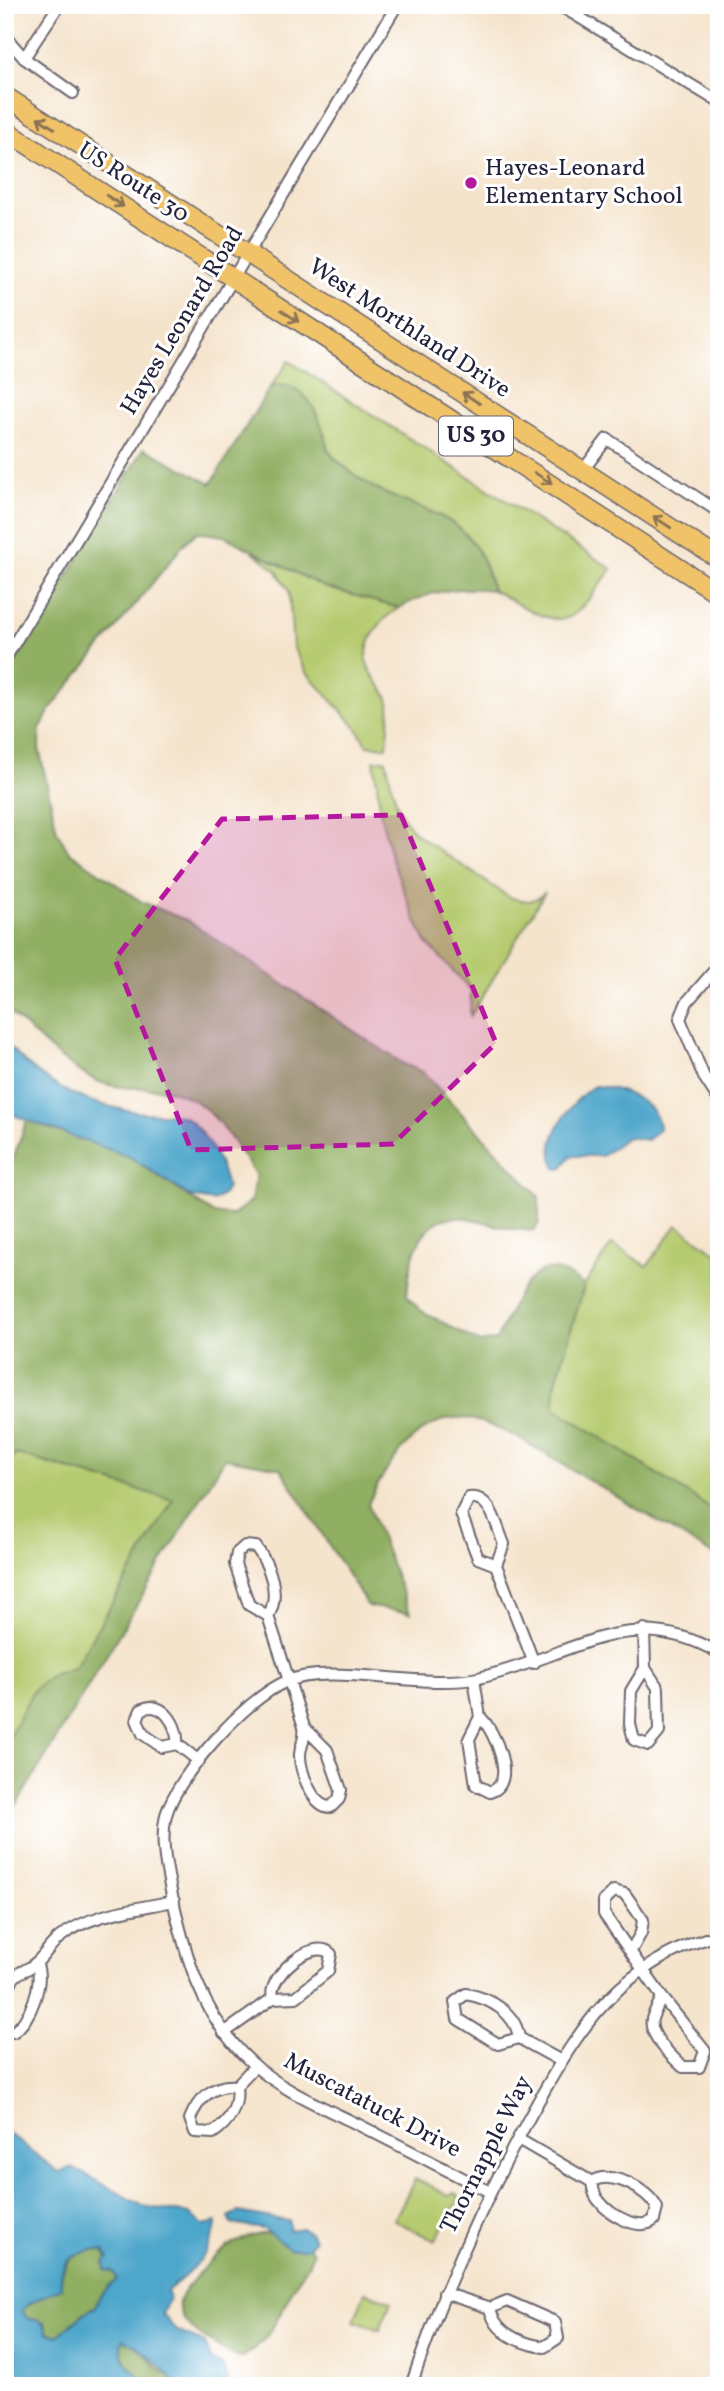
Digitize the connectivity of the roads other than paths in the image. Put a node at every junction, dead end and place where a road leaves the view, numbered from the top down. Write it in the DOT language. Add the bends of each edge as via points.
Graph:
graph roads {
  1 [pos="59,5"];
  2 [pos="397,5"];
  3 [pos="559,5"];
  4 [pos="5,36"];
  5 [pos="24,58"];
  6 [pos="73,93"];
  7 [pos="5,96"];
  8 [pos="719,102"];
  9 [pos="5,130"];
  10 [pos="248,254"];
  11 [pos="233,278"];
  12 [pos="583,471"];
  13 [pos="719,512"];
  14 [pos="719,559"];
  15 [pos="719,594"];
  16 [pos="5,659"];
  17 [pos="719,965"];
  18 [pos="719,1100"];
  19 [pos="496,1565"];
  20 [pos="268,1616"];
  21 [pos="644,1629"];
  22 [pos="719,1653"];
  23 [pos="534,1664"];
  24 [pos="645,1668"];
  25 [pos="474,1679"];
  26 [pos="289,1680"];
  27 [pos="480,1717"];
  28 [pos="304,1727"];
  29 [pos="177,1744"];
  30 [pos="199,1761"];
  31 [pos="174,1901"];
  32 [pos="719,1935"];
  33 [pos="631,1951"];
  34 [pos="36,1963"];
  35 [pos="644,1970"];
  36 [pos="5,1994"];
  37 [pos="662,1997"];
  38 [pos="273,1998"];
  39 [pos="5,2032"];
  40 [pos="224,2033"];
  41 [pos="519,2038"];
  42 [pos="561,2061"];
  43 [pos="255,2066"];
  44 [pos="236,2086"];
  45 [pos="518,2139"];
  46 [pos="592,2182"];
  47 [pos="490,2192"];
  48 [pos="444,2293"];
  49 [pos="489,2308"];
  50 [pos="411,2386"];
  1 -- 5 [label="street"];
  2 -- 10 [label="street, Hayes Leonard Road"];
  3 -- 8 [label="street"];
  4 -- 5 [label="street"];
  5 -- 6 [label="street"];
  10 -- 7 [label="highway, US 30, one-way"];
  9 -- 11 [label="highway, US Route 30 / US 30, one-way"];
  10 -- 11 [label="street, Hayes Leonard Road"];
  12 -- 10 [label="highway, West Morthland Drive / US 30, one-way"];
  11 -- 15 [label="highway, US 30, one-way"];
  11 -- 16 [label="street, Hayes Leonard Road"];
  12 -- 13 [label="street" via="607,439"];
  14 -- 12 [label="highway, West Morthland Drive / US 30, one-way"];
  17 -- 18 [label="street" via="687,1002 680,1019"];
  19 -- 19 [label="street" via="504,1544 487,1504 469,1498 461,1514 475,1551 478,1558"];
  19 -- 23 [label="street"];
  20 -- 20 [label="street" via="275,1602 274,1588 261,1553 245,1546 237,1553 235,1564 250,1605"];
  20 -- 26 [label="street"];
  21 -- 22 [label="street, Muscatatuck Drive" via="685,1636"];
  21 -- 23 [label="street, Muscatatuck Drive" via="601,1637"];
  21 -- 24 [label="street"];
  23 -- 25 [label="street, Muscatatuck Drive"];
  24 -- 24 [label="street" via="632,1685 630,1724 634,1740 648,1745 659,1732 659,1695"];
  25 -- 26 [label="street, Muscatatuck Drive" via="429,1682 323,1675"];
  25 -- 27 [label="street"];
  26 -- 28 [label="street"];
  26 -- 30 [label="street, Muscatatuck Drive" via="250,1703"];
  27 -- 27 [label="street" via="470,1733 469,1748 476,1785 490,1792 501,1785 503,1777 496,1736"];
  28 -- 28 [label="street" via="300,1758 315,1801 331,1807 341,1790 327,1750"];
  29 -- 30 [label="street"];
  30 -- 31 [label="street, Muscatatuck Drive" via="177,1790 166,1816 163,1844"];
  31 -- 34 [label="street" via="89,1920 60,1937"];
  31 -- 40 [label="street, Muscatatuck Drive" via="190,1969"];
  32 -- 35 [label="street, Thornapple Way" via="688,1945"];
  33 -- 33 [label="street" via="643,1920 625,1894 614,1891 604,1901 604,1914"];
  33 -- 35 [label="street"];
  34 -- 36 [label="street" via="17,1972"];
  34 -- 39 [label="street" via="39,1984 22,2024"];
  35 -- 37 [label="street"];
  35 -- 42 [label="street, Thornapple Way" via="599,2010"];
  37 -- 37 [label="street" via="705,2051 699,2067 683,2067 653,2028 652,2018"];
  38 -- 38 [label="street" via="292,1999 300,1994 328,1971 331,1954 323,1948 311,1949 279,1975 271,1991"];
  38 -- 40 [label="street"];
  40 -- 43 [label="street, Muscatatuck Drive"];
  41 -- 41 [label="street" via="514,2020 496,2006 466,1994 455,2003 458,2019 481,2035 498,2044"];
  41 -- 42 [label="street"];
  42 -- 45 [label="street, Thornapple Way"];
  43 -- 44 [label="street"];
  43 -- 47 [label="street, Muscatatuck Drive" via="325,2109"];
  44 -- 44 [label="street" via="219,2088 203,2098 190,2119 195,2132 212,2133 225,2122 236,2108"];
  45 -- 46 [label="street"];
  45 -- 47 [label="street, Thornapple Way"];
  46 -- 46 [label="street" via="605,2176 615,2178 649,2196 657,2208 654,2220 642,2226 601,2204"];
  47 -- 48 [label="street, Thornapple Way"];
  48 -- 49 [label="street"];
  48 -- 50 [label="street, Thornapple Way"];
  49 -- 49 [label="street" via="507,2301 532,2310 555,2322 558,2337 544,2347 515,2337 497,2327"];
}
